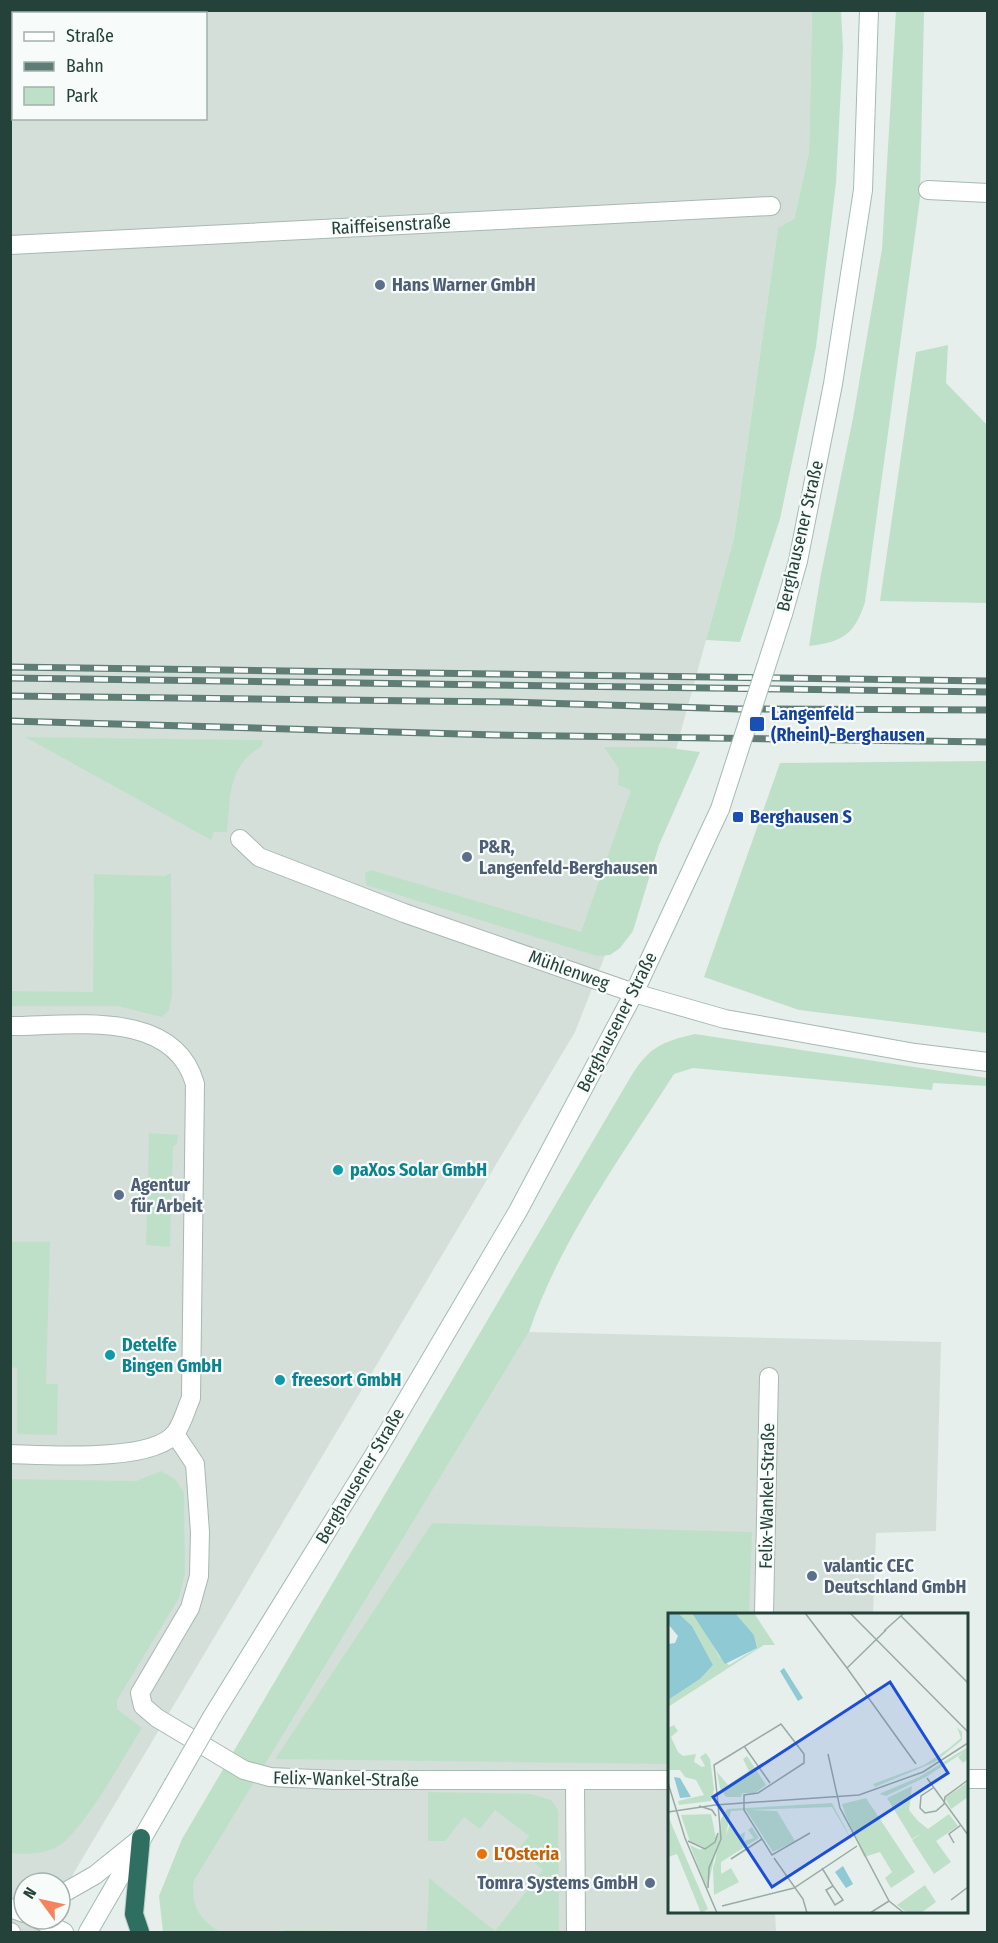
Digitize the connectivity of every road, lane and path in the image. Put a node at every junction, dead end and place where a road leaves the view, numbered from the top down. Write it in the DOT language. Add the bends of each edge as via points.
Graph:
graph roads {
  1 [pos="869,10"];
  2 [pos="928,190"];
  3 [pos="987,193"];
  4 [pos="771,206"];
  5 [pos="10,245"];
  6 [pos="240,839"];
  7 [pos="634,993"];
  8 [pos="10,1026"];
  9 [pos="987,1062"];
  10 [pos="770,1377"];
  11 [pos="175,1434"];
  12 [pos="10,1454"];
  13 [pos="764,1613"];
  14 [pos="968,1779"];
  15 [pos="987,1779"];
  16 [pos="668,1780"];
  17 [pos="575,1781"];
  18 [pos="141,1838"];
  19 [pos="72,1888"];
  20 [pos="88,1932"];
  21 [pos="140,1932"];
  22 [pos="576,1932"];
  1 -- 7 [label="street, Berghausener Straße, bridge" via="863,190 833,384 798,561 720,809"];
  2 -- 3 [label="street"];
  4 -- 5 [label="street, Raiffeisenstraße"];
  6 -- 7 [label="street, Mühlenweg" via="259,857 404,913"];
  7 -- 9 [label="street, Mühlenweg" via="725,1019"];
  7 -- 18 [label="street, Berghausener Straße, bridge" via="518,1212"];
  8 -- 11 [label="street" via="121,1026 148,1032 172,1046 191,1071 195,1084 191,1398"];
  10 -- 13 [label="street, Felix-Wankel-Straße"];
  11 -- 12 [label="street" via="150,1448 113,1455"];
  11 -- 17 [label="street, Felix-Wankel-Straße" via="195,1464 199,1576 190,1608 142,1687 140,1699 150,1712 244,1770 270,1778"];
  14 -- 15 [label="street"];
  16 -- 17 [label="street, Felix-Wankel-Straße"];
  17 -- 22 [label="street"];
  18 -- 19 [label="street"];
  18 -- 20 [label="street, Berghausener Straße"];
  18 -- 21 [label="highway" via="134,1914"];
}
